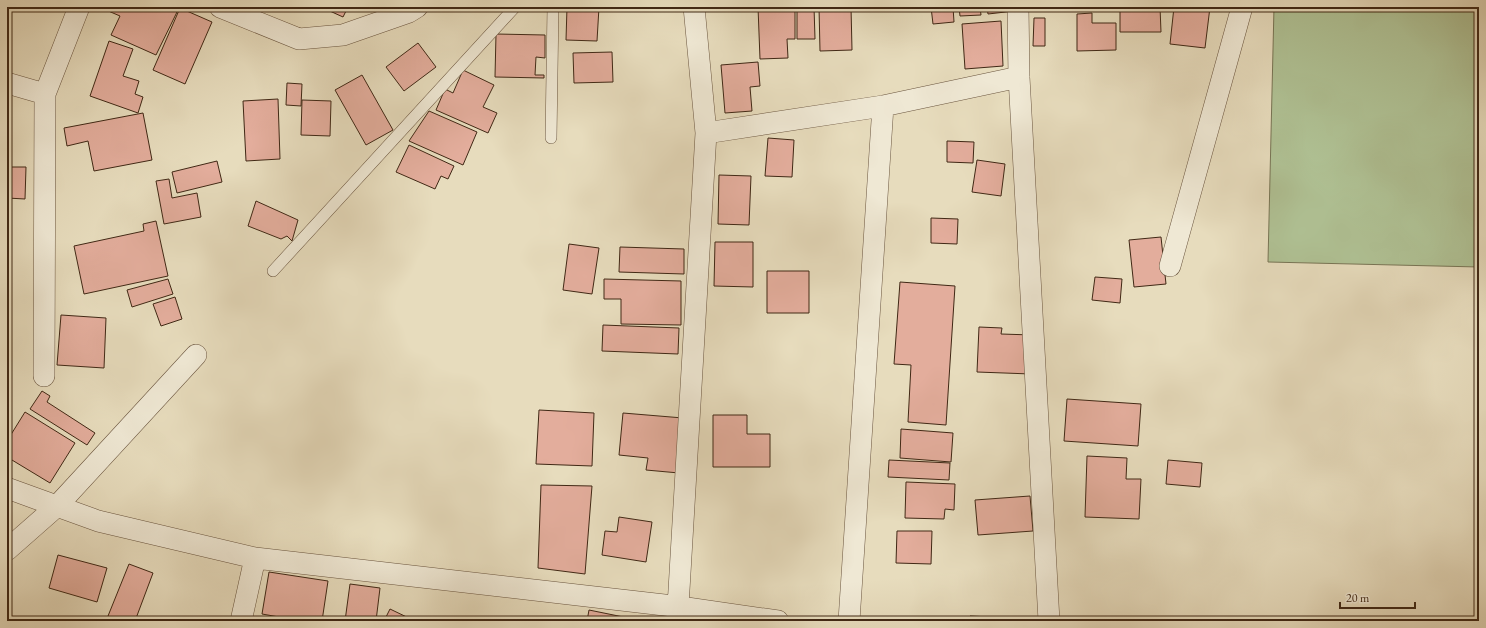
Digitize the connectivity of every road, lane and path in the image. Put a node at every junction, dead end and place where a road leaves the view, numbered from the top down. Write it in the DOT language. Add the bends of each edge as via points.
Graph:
graph roads {
  1 [pos="79,7"];
  2 [pos="220,7"];
  3 [pos="417,7"];
  4 [pos="515,7"];
  5 [pos="553,7"];
  6 [pos="694,7"];
  7 [pos="1018,7"];
  8 [pos="1242,7"];
  9 [pos="1019,77"];
  10 [pos="7,83"];
  11 [pos="45,94"];
  12 [pos="883,106"];
  13 [pos="706,133"];
  14 [pos="551,138"];
  15 [pos="1170,266"];
  16 [pos="273,271"];
  17 [pos="196,355"];
  18 [pos="44,376"];
  19 [pos="7,488"];
  20 [pos="57,506"];
  21 [pos="7,550"];
  22 [pos="255,558"];
  23 [pos="678,607"];
  24 [pos="241,621"];
  25 [pos="778,621"];
  26 [pos="849,621"];
  27 [pos="1049,621"];
  1 -- 11 [label="street"];
  2 -- 3 [label="street" via="299,39 343,35"];
  4 -- 16 [label="lane"];
  5 -- 14 [label="lane"];
  6 -- 13 [label="street"];
  7 -- 9 [label="street"];
  8 -- 15 [label="street"];
  9 -- 12 [label="street"];
  9 -- 27 [label="street"];
  10 -- 11 [label="street"];
  11 -- 18 [label="street"];
  12 -- 13 [label="street"];
  12 -- 26 [label="street"];
  13 -- 23 [label="street"];
  17 -- 20 [label="street"];
  19 -- 20 [label="street"];
  20 -- 21 [label="street"];
  20 -- 22 [label="street" via="98,521"];
  22 -- 23 [label="street"];
  22 -- 24 [label="street"];
  23 -- 25 [label="street"];
}
